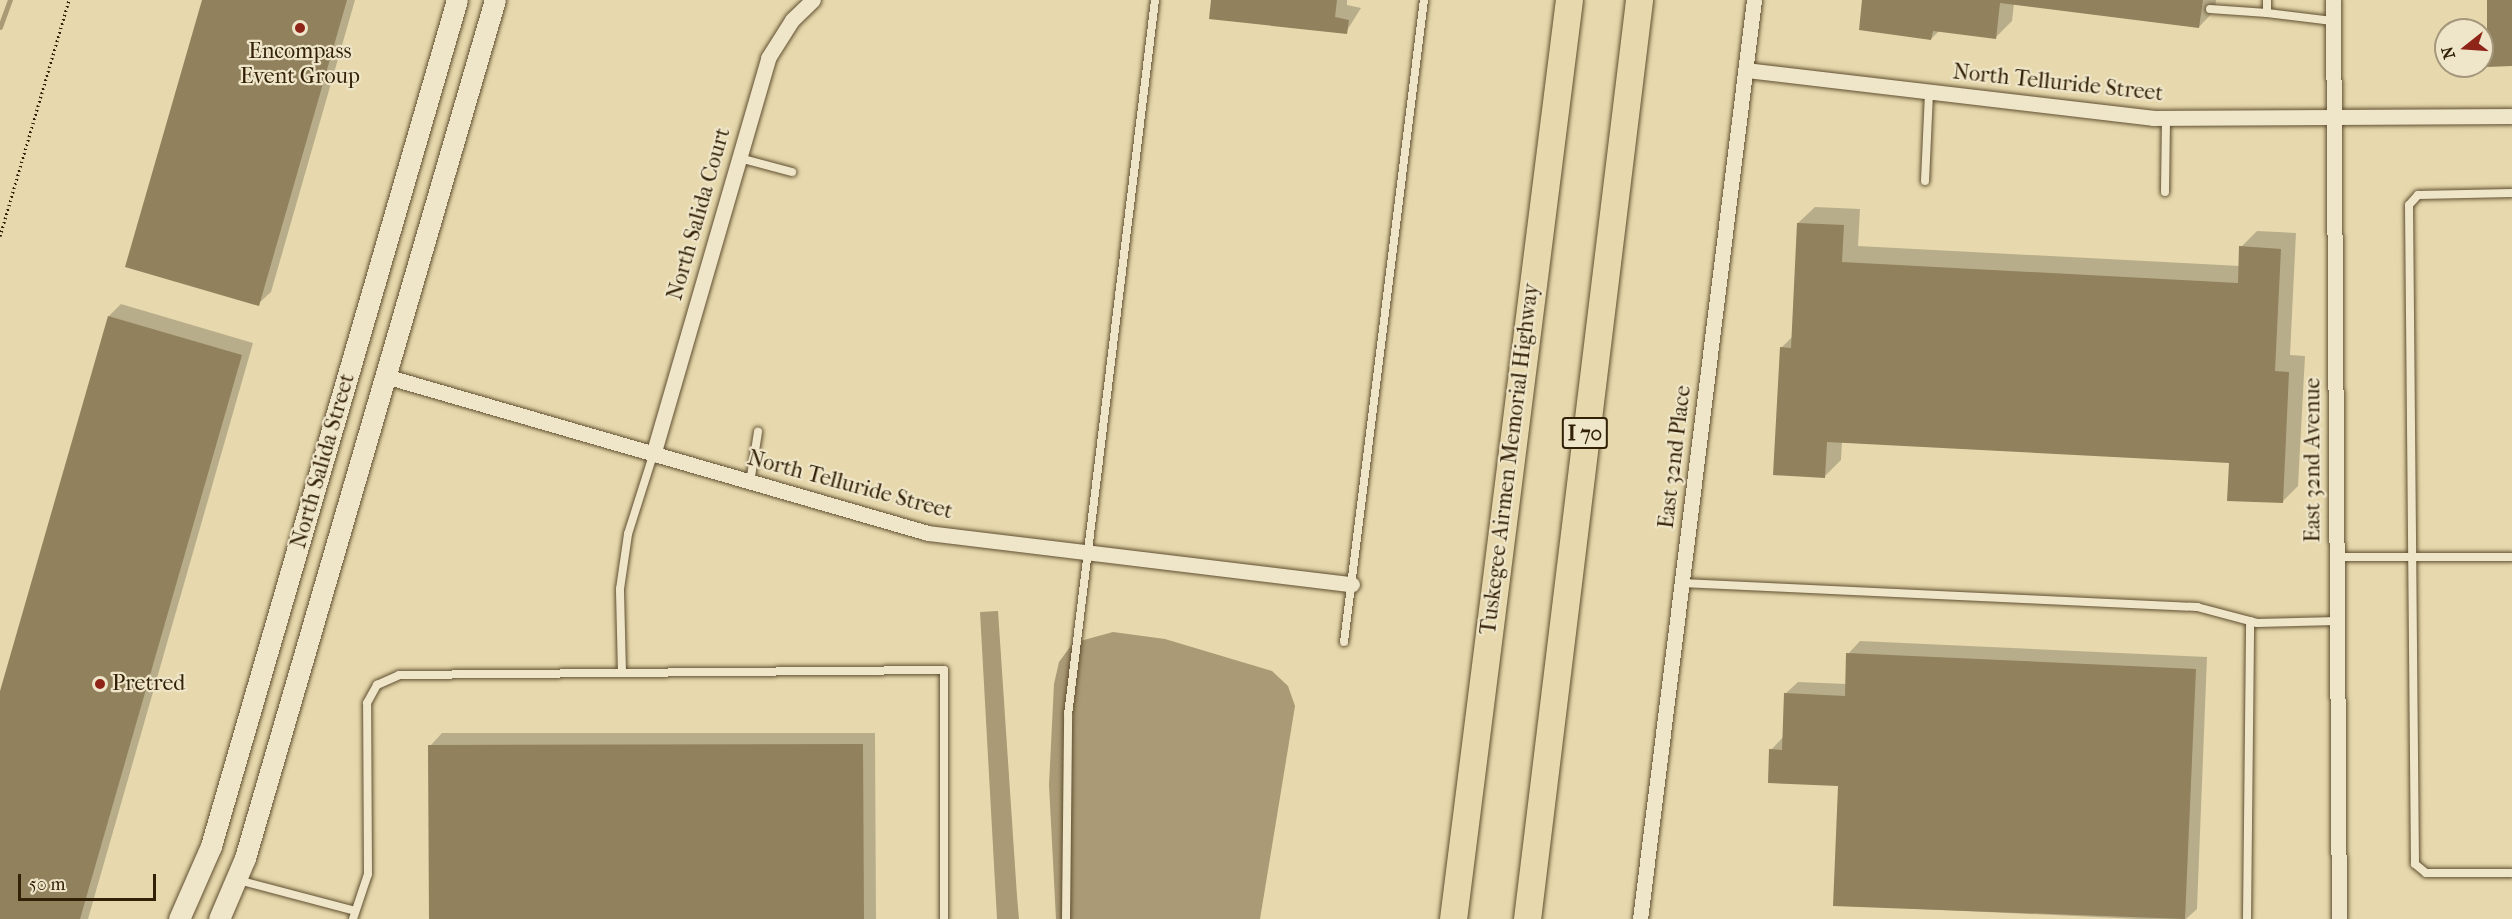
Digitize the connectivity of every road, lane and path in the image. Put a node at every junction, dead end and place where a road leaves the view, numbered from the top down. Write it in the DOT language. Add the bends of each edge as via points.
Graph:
graph roads {
  1 [pos="69,0"];
  2 [pos="457,0"];
  3 [pos="495,0"];
  4 [pos="813,0"];
  5 [pos="1155,0"];
  6 [pos="1424,0"];
  7 [pos="1569,0"];
  8 [pos="1639,0"];
  9 [pos="1754,0"];
  10 [pos="2267,0"];
  11 [pos="2333,0"];
  12 [pos="2210,9"];
  13 [pos="2266,13"];
  14 [pos="2333,21"];
  15 [pos="1746,70"];
  16 [pos="1929,93"];
  17 [pos="2512,116"];
  18 [pos="2334,117"];
  19 [pos="2166,118"];
  20 [pos="739,158"];
  21 [pos="792,172"];
  22 [pos="1925,181"];
  23 [pos="2165,192"];
  24 [pos="2512,193"];
  25 [pos="0,236"];
  26 [pos="385,376"];
  27 [pos="758,432"];
  28 [pos="653,455"];
  29 [pos="750,483"];
  30 [pos="1086,552"];
  31 [pos="2336,557"];
  32 [pos="2414,557"];
  33 [pos="2512,557"];
  34 [pos="1682,583"];
  35 [pos="1352,584"];
  36 [pos="2250,621"];
  37 [pos="2337,621"];
  38 [pos="1344,642"];
  39 [pos="622,673"];
  40 [pos="1480,704"];
  41 [pos="2512,873"];
  42 [pos="237,880"];
  43 [pos="354,915"];
  44 [pos="179,919"];
  45 [pos="219,919"];
  46 [pos="944,919"];
  47 [pos="1066,919"];
  48 [pos="1440,919"];
  49 [pos="1453,919"];
  50 [pos="1527,919"];
  51 [pos="1640,919"];
  52 [pos="2247,919"];
  53 [pos="2339,919"];
  1 -- 25 [label="path"];
  2 -- 44 [label="street, North Salida Street" via="211,846"];
  3 -- 26 [label="street, North Salida Street"];
  4 -- 20 [label="street, North Salida Court" via="785,30 768,58"];
  5 -- 30 [label="lane"];
  6 -- 35 [label="lane"];
  7 -- 40 [label="highway, Tuskegee Airmen Memorial Highway"];
  8 -- 50 [label="highway, I 70"];
  9 -- 15 [label="street, East 32nd Place"];
  10 -- 13 [label="lane"];
  11 -- 14 [label="street, East 32nd Avenue"];
  12 -- 13 [label="lane"];
  13 -- 14 [label="lane"];
  14 -- 18 [label="street, East 32nd Avenue"];
  15 -- 16 [label="street, North Telluride Street"];
  15 -- 34 [label="street, East 32nd Place"];
  16 -- 19 [label="street, North Telluride Street"];
  16 -- 22 [label="lane"];
  17 -- 18 [label="street, North Telluride Street"];
  18 -- 19 [label="street, North Telluride Street"];
  18 -- 31 [label="street, East 32nd Avenue"];
  19 -- 23 [label="lane"];
  20 -- 21 [label="lane"];
  20 -- 28 [label="street, North Salida Court"];
  24 -- 32 [label="lane" via="2418,195 2409,205"];
  26 -- 28 [label="street, North Telluride Street"];
  26 -- 42 [label="street, North Salida Street"];
  27 -- 29 [label="lane"];
  28 -- 29 [label="street, North Telluride Street"];
  28 -- 39 [label="lane" via="628,534 620,589"];
  29 -- 30 [label="street, North Telluride Street" via="928,533"];
  30 -- 35 [label="street, North Telluride Street"];
  30 -- 47 [label="lane" via="1068,715"];
  31 -- 32 [label="lane"];
  31 -- 37 [label="street, East 32nd Avenue"];
  32 -- 33 [label="lane"];
  32 -- 41 [label="lane" via="2415,864 2426,873"];
  34 -- 36 [label="lane" via="2197,607"];
  34 -- 51 [label="street, East 32nd Place"];
  35 -- 38 [label="lane"];
  36 -- 37 [label="lane"];
  36 -- 52 [label="lane"];
  37 -- 53 [label="street, East 32nd Avenue"];
  39 -- 43 [label="lane" via="399,675 376,685 367,703 368,874"];
  39 -- 46 [label="lane" via="944,670"];
  40 -- 48 [label="highway"];
  40 -- 49 [label="highway, Tuskegee Airmen Memorial Highway"];
  42 -- 43 [label="lane"];
  42 -- 45 [label="street, North Salida Street"];
}
